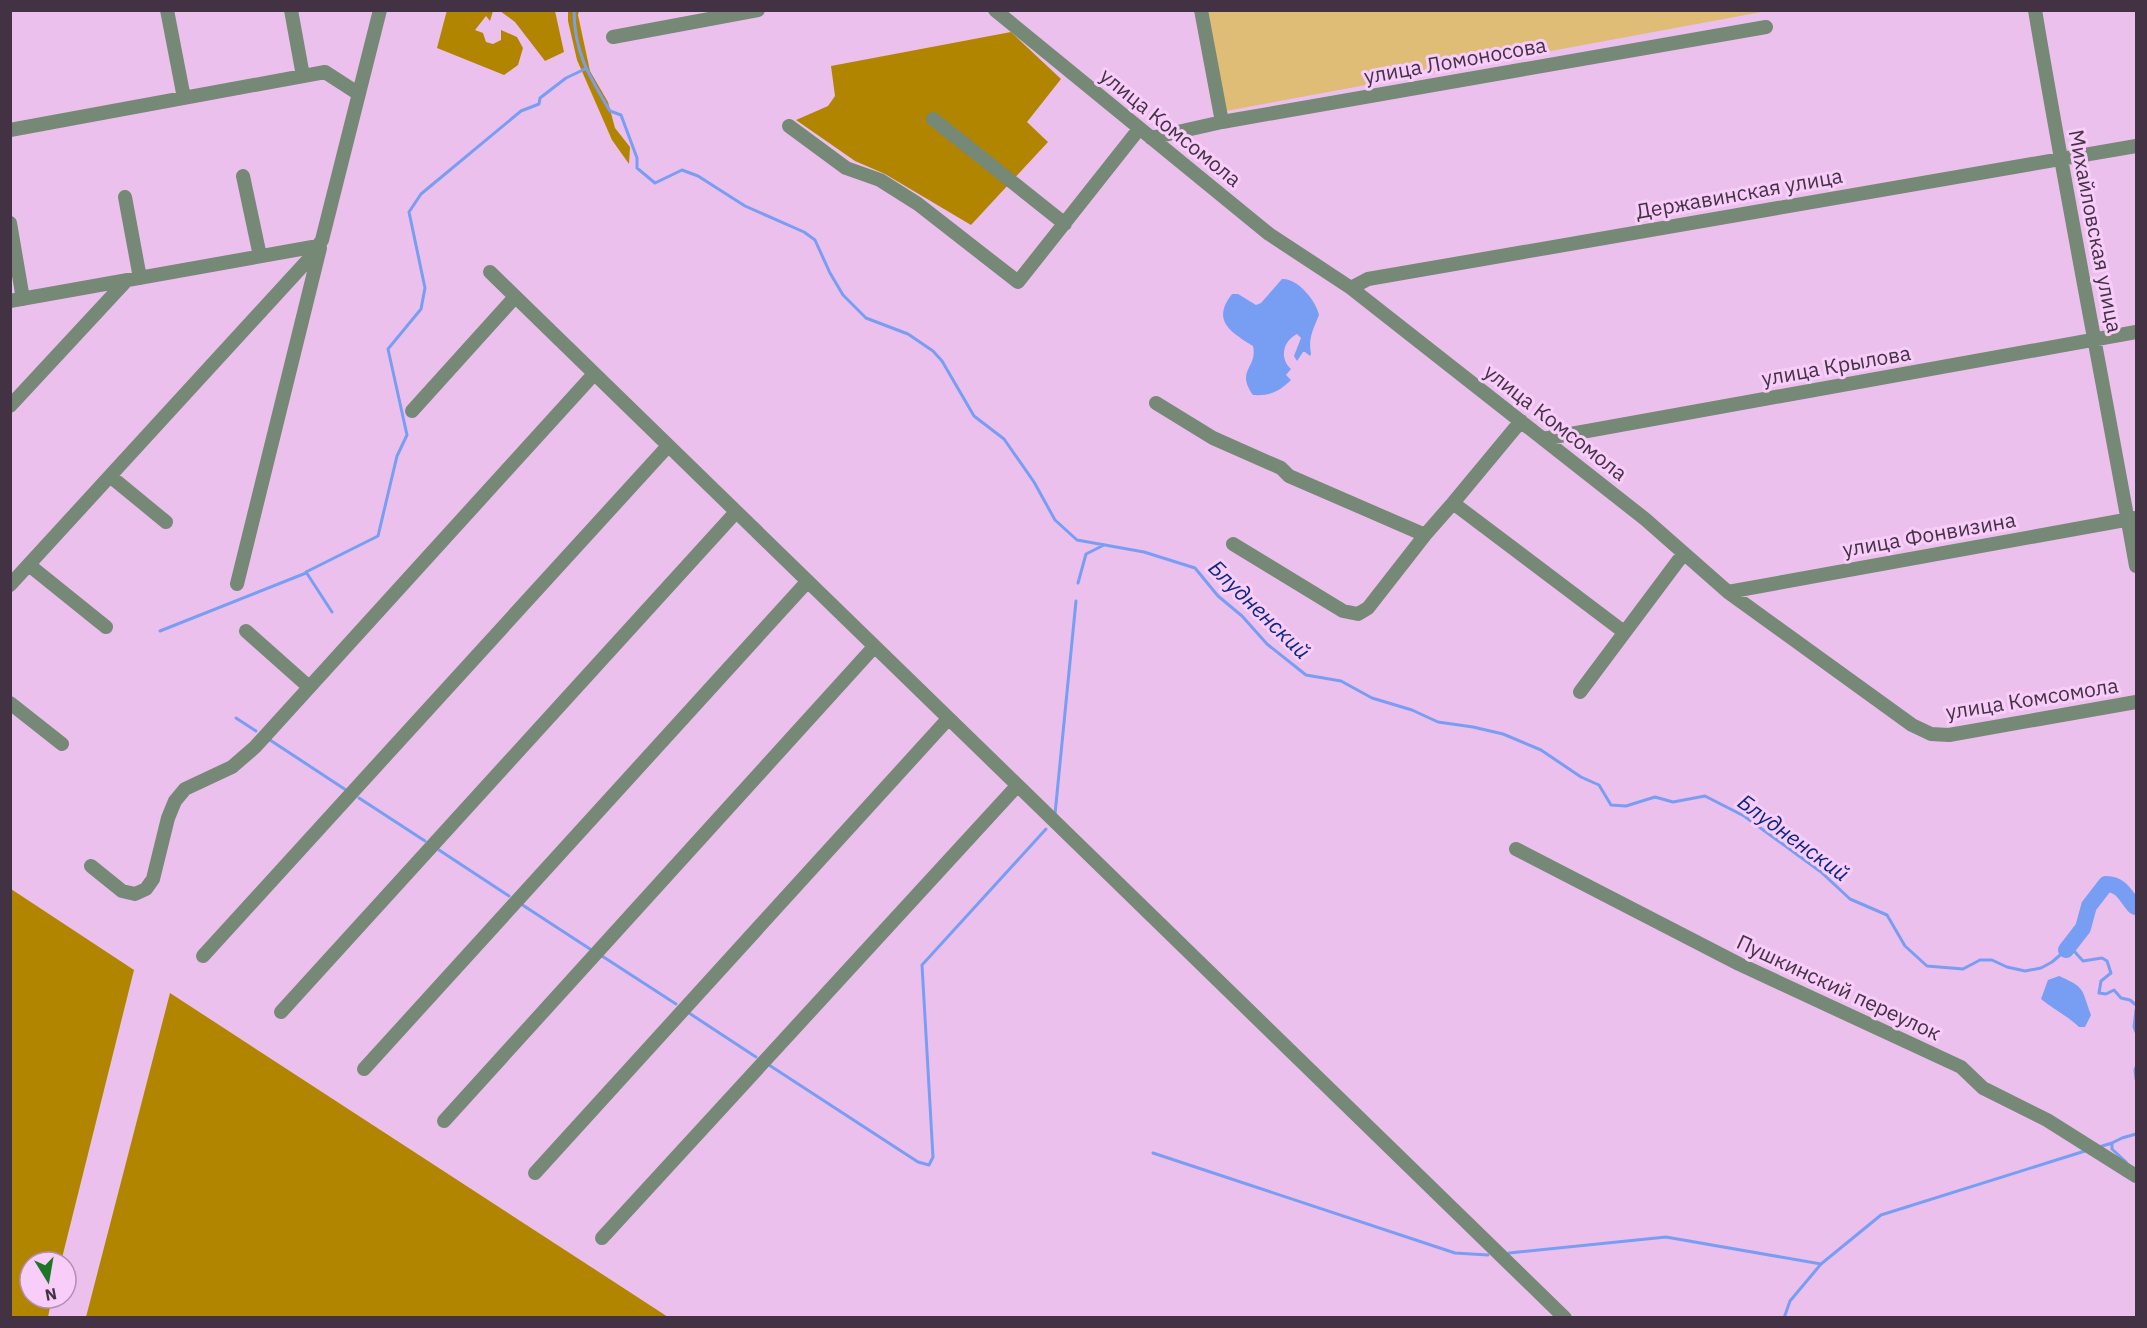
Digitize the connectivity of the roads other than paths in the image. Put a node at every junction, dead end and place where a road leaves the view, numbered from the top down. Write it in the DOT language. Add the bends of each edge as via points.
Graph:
graph roads {
  1 [pos="167,10"];
  2 [pos="291,10"];
  3 [pos="380,10"];
  4 [pos="758,10"];
  5 [pos="995,10"];
  6 [pos="1201,10"];
  7 [pos="2035,10"];
  8 [pos="1766,27"];
  9 [pos="613,37"];
  10 [pos="303,76"];
  11 [pos="359,94"];
  12 [pos="184,98"];
  13 [pos="933,119"];
  14 [pos="1222,122"];
  15 [pos="789,126"];
  16 [pos="1139,129"];
  17 [pos="10,130"];
  18 [pos="1151,138"];
  19 [pos="2136,146"];
  20 [pos="2060,159"];
  21 [pos="243,176"];
  22 [pos="125,197"];
  23 [pos="10,223"];
  24 [pos="1065,224"];
  25 [pos="320,243"];
  26 [pos="260,256"];
  27 [pos="490,272"];
  28 [pos="133,279"];
  29 [pos="1351,288"];
  30 [pos="515,297"];
  31 [pos="17,300"];
  32 [pos="2136,332"];
  33 [pos="2095,339"];
  34 [pos="594,374"];
  35 [pos="1156,403"];
  36 [pos="10,406"];
  37 [pos="412,411"];
  38 [pos="1521,421"];
  39 [pos="1544,439"];
  40 [pos="668,446"];
  41 [pos="110,476"];
  42 [pos="1453,503"];
  43 [pos="736,512"];
  44 [pos="2132,519"];
  45 [pos="166,522"];
  46 [pos="1425,535"];
  47 [pos="1233,544"];
  48 [pos="1684,553"];
  49 [pos="29,565"];
  50 [pos="2136,566"];
  51 [pos="807,582"];
  52 [pos="237,584"];
  53 [pos="10,585"];
  54 [pos="1728,592"];
  55 [pos="106,627"];
  56 [pos="246,631"];
  57 [pos="1624,632"];
  58 [pos="874,647"];
  59 [pos="309,687"];
  60 [pos="1580,692"];
  61 [pos="2136,702"];
  62 [pos="10,703"];
  63 [pos="948,719"];
  64 [pos="62,744"];
  65 [pos="1017,786"];
  66 [pos="1515,849"];
  67 [pos="91,866"];
  68 [pos="203,956"];
  69 [pos="281,1012"];
  70 [pos="364,1068"];
  71 [pos="444,1121"];
  72 [pos="535,1173"];
  73 [pos="2136,1176"];
  74 [pos="602,1238"];
  75 [pos="1565,1317"];
  1 -- 12 [label="street"];
  2 -- 10 [label="street"];
  3 -- 11 [label="street"];
  4 -- 9 [label="street"];
  5 -- 16 [label="street, улица Комсомола"];
  6 -- 14 [label="street"];
  7 -- 20 [label="street, Михайловская улица"];
  8 -- 14 [label="street, улица Ломоносова"];
  10 -- 11 [label="street" via="325,72"];
  10 -- 12 [label="street"];
  11 -- 25 [label="street"];
  12 -- 17 [label="street"];
  13 -- 24 [label="street"];
  14 -- 18 [label="street, улица Ломоносова"];
  15 -- 24 [label="street" via="846,168 880,180 918,204 1018,282"];
  16 -- 18 [label="street, улица Комсомола"];
  16 -- 24 [label="street"];
  18 -- 29 [label="street, улица Комсомола" via="1269,234"];
  19 -- 20 [label="street, Державинская улица"];
  20 -- 29 [label="street, Державинская улица" via="1368,279"];
  20 -- 33 [label="street, Михайловская улица"];
  21 -- 26 [label="street"];
  22 -- 28 [label="street"];
  23 -- 31 [label="street"];
  25 -- 26 [label="street"];
  25 -- 41 [label="street"];
  25 -- 52 [label="street"];
  26 -- 28 [label="street"];
  27 -- 30 [label="street"];
  28 -- 31 [label="street"];
  28 -- 36 [label="street"];
  29 -- 38 [label="street, улица Комсомола"];
  30 -- 34 [label="street"];
  30 -- 37 [label="street"];
  32 -- 33 [label="street, улица Крылова"];
  33 -- 39 [label="street, улица Крылова"];
  33 -- 44 [label="street, Михайловская улица"];
  34 -- 40 [label="street"];
  34 -- 59 [label="street"];
  35 -- 46 [label="street" via="1213,438 1281,468 1289,476"];
  38 -- 39 [label="street, улица Комсомола"];
  38 -- 42 [label="street"];
  39 -- 48 [label="street, улица Комсомола"];
  40 -- 43 [label="street"];
  40 -- 68 [label="street"];
  41 -- 45 [label="street"];
  41 -- 49 [label="street"];
  42 -- 46 [label="street"];
  42 -- 57 [label="street"];
  43 -- 51 [label="street"];
  43 -- 69 [label="street"];
  44 -- 50 [label="street, Михайловская улица"];
  44 -- 54 [label="street, улица Фонвизина"];
  46 -- 47 [label="street" via="1368,608 1358,614 1343,611"];
  48 -- 54 [label="street, улица Комсомола"];
  48 -- 57 [label="street"];
  49 -- 53 [label="street"];
  49 -- 55 [label="street"];
  51 -- 58 [label="street"];
  51 -- 70 [label="street"];
  54 -- 61 [label="street, улица Комсомола" via="1912,725 1931,734 1949,735"];
  56 -- 59 [label="street"];
  57 -- 60 [label="street"];
  58 -- 63 [label="street"];
  58 -- 71 [label="street"];
  59 -- 67 [label="street" via="232,767 185,789 175,801 153,879 146,889 135,894 122,891"];
  62 -- 64 [label="street"];
  63 -- 65 [label="street"];
  63 -- 72 [label="street"];
  65 -- 74 [label="street"];
  65 -- 75 [label="street"];
  66 -- 73 [label="street, Пушкинский переулок" via="1739,963 1961,1067 1983,1088 2047,1120"];
}
